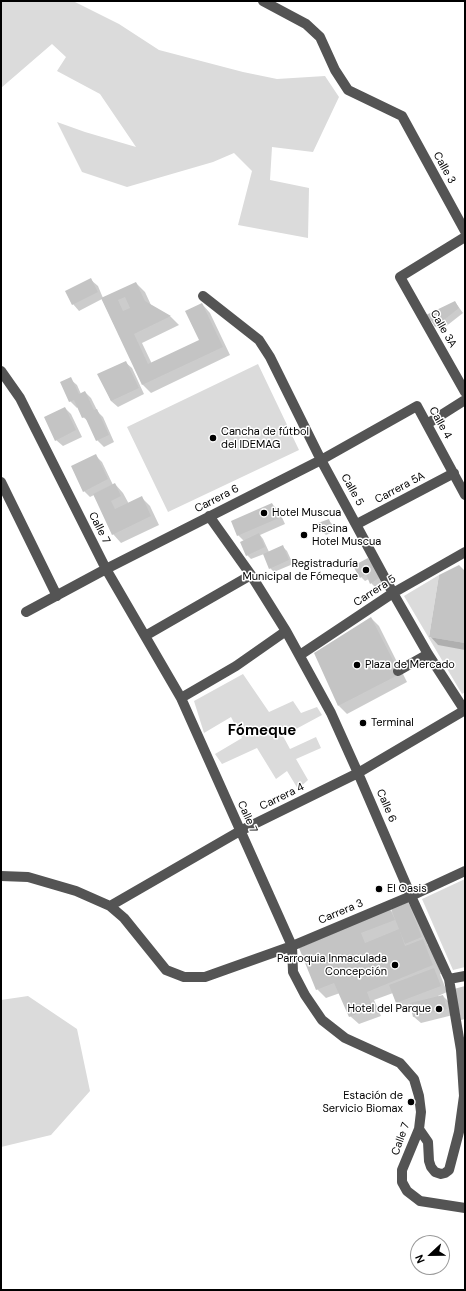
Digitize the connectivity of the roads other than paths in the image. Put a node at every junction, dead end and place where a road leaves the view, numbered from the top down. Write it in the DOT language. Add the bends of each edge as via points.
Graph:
graph roads {
  1 [pos="263,1"];
  2 [pos="465,231"];
  3 [pos="465,237"];
  4 [pos="203,296"];
  5 [pos="1,371"];
  6 [pos="465,392"];
  7 [pos="465,400"];
  8 [pos="417,406"];
  9 [pos="427,424"];
  10 [pos="321,460"];
  11 [pos="454,473"];
  12 [pos="1,482"];
  13 [pos="465,495"];
  14 [pos="209,516"];
  15 [pos="357,524"];
  16 [pos="465,552"];
  17 [pos="106,570"];
  18 [pos="251,575"];
  19 [pos="393,593"];
  20 [pos="57,596"];
  21 [pos="26,612"];
  22 [pos="286,631"];
  23 [pos="145,636"];
  24 [pos="428,654"];
  25 [pos="300,655"];
  26 [pos="398,671"];
  27 [pos="181,698"];
  28 [pos="465,710"];
  29 [pos="358,773"];
  30 [pos="240,831"];
  31 [pos="465,871"];
  32 [pos="1,876"];
  33 [pos="411,896"];
  34 [pos="110,906"];
  35 [pos="292,946"];
  36 [pos="465,976"];
  37 [pos="450,979"];
  38 [pos="419,1130"];
  39 [pos="462,1131"];
  40 [pos="465,1208"];
  1 -- 2 [label="street, Calle 3" via="306,24 320,36 335,70 348,90 402,116"];
  3 -- 6 [label="street, Calle 3A" via="400,277"];
  4 -- 10 [label="street, Calle 5" via="259,340"];
  5 -- 17 [label="street, Calle 7" via="20,398"];
  7 -- 9 [label="street"];
  8 -- 9 [label="street, Calle 4"];
  8 -- 10 [label="street, Carrera 6"];
  9 -- 11 [label="street, Calle 4"];
  10 -- 14 [label="street, Carrera 6"];
  10 -- 15 [label="street, Calle 5"];
  11 -- 13 [label="street, Calle 4"];
  11 -- 15 [label="street, Carrera 5A"];
  12 -- 20 [label="street"];
  14 -- 17 [label="street, Carrera 6"];
  14 -- 18 [label="street, Calle 6"];
  15 -- 19 [label="street, Calle 5"];
  16 -- 19 [label="street, Carrera 5"];
  17 -- 20 [label="street, Carrera 6"];
  17 -- 23 [label="street, Calle 7"];
  18 -- 22 [label="street, Calle 6"];
  18 -- 23 [label="street"];
  19 -- 24 [label="street, Calle 5"];
  19 -- 25 [label="street, Carrera 5"];
  20 -- 21 [label="street, Carrera 6"];
  22 -- 25 [label="street, Calle 6"];
  22 -- 27 [label="street" via="236,666"];
  23 -- 27 [label="street, Calle 7"];
  24 -- 26 [label="street"];
  24 -- 28 [label="street, Calle 5"];
  25 -- 29 [label="street, Calle 6" via="331,713"];
  27 -- 30 [label="street, Calle 7"];
  28 -- 29 [label="street, Carrera 4"];
  29 -- 30 [label="street, Carrera 4"];
  29 -- 33 [label="street, Calle 6"];
  30 -- 34 [label="street, Carrera 4"];
  30 -- 35 [label="street, Calle 7"];
  31 -- 33 [label="street, Carrera 3"];
  32 -- 34 [label="street, Carrera 3" via="28,877"];
  33 -- 35 [label="street, Carrera 3"];
  33 -- 37 [label="street, Calle 6"];
  34 -- 35 [label="street, Carrera 3" via="124,918 166,970 184,977 205,977"];
  35 -- 38 [label="street, Calle 7" via="293,972 322,1020 345,1038 400,1063 414,1079 421,1112"];
  36 -- 37 [label="street"];
  37 -- 39 [label="street, Calle 6" via="461,1050 464,1096"];
  38 -- 39 [label="street, Calle 6" via="428,1142 431,1167 441,1174 449,1170"];
  38 -- 40 [label="street, Calle 7" via="402,1170 402,1182 407,1191 420,1201"];
}
